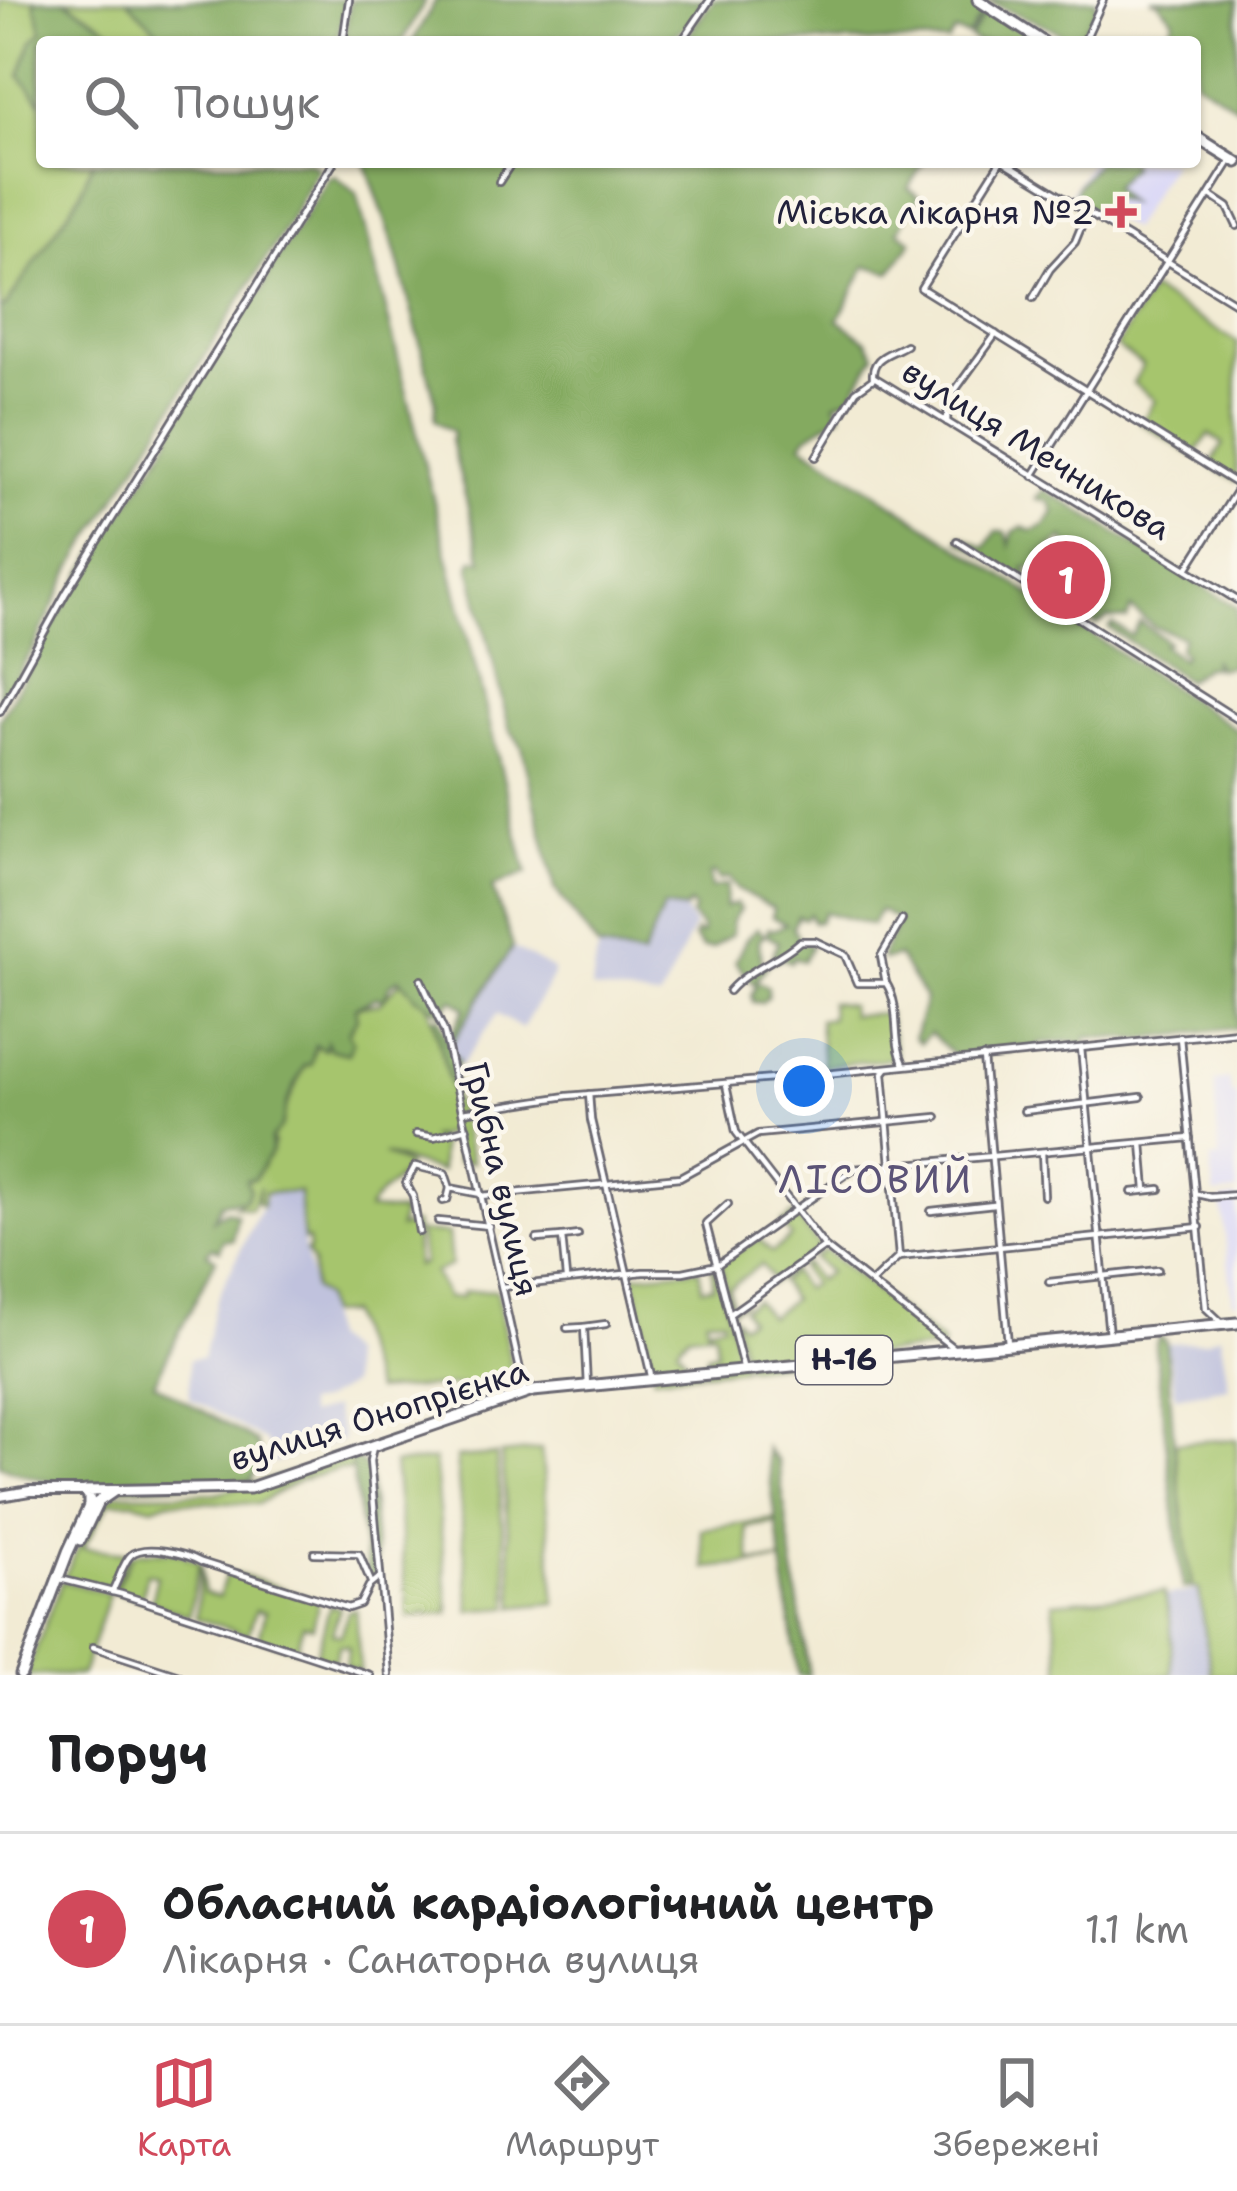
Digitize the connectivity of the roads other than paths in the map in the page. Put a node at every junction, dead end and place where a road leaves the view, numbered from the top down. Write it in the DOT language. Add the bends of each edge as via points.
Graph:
graph roads {
  1 [pos="349,0"];
  2 [pos="710,0"];
  3 [pos="978,0"];
  4 [pos="1103,0"];
  5 [pos="344,36"];
  6 [pos="685,36"];
  7 [pos="1034,36"];
  8 [pos="1087,36"];
  9 [pos="1201,140"];
  10 [pos="1234,160"];
  11 [pos="330,168"];
  12 [pos="508,168"];
  13 [pos="998,168"];
  14 [pos="1012,168"];
  15 [pos="499,182"];
  16 [pos="1210,195"];
  17 [pos="1087,213"];
  18 [pos="1237,226"];
  19 [pos="1167,261"];
  20 [pos="1033,298"];
  21 [pos="1237,304"];
  22 [pos="995,334"];
  23 [pos="906,345"];
  24 [pos="874,377"];
  25 [pos="1086,388"];
  26 [pos="947,422"];
  27 [pos="816,457"];
  28 [pos="1033,476"];
  29 [pos="1237,487"];
  30 [pos="957,541"];
  31 [pos="1187,569"];
  32 [pos="1237,600"];
  33 [pos="0,712"];
  34 [pos="1237,718"];
  35 [pos="902,920"];
  36 [pos="421,980"];
  37 [pos="886,983"];
  38 [pos="729,991"];
  39 [pos="1237,1032"];
  40 [pos="1180,1037"];
  41 [pos="1081,1047"];
  42 [pos="983,1057"];
  43 [pos="904,1064"];
  44 [pos="886,1069"];
  45 [pos="726,1083"];
  46 [pos="589,1094"];
  47 [pos="1141,1097"];
  48 [pos="1087,1104"];
  49 [pos="1024,1111"];
  50 [pos="463,1112"];
  51 [pos="937,1118"];
  52 [pos="885,1123"];
  53 [pos="467,1128"];
  54 [pos="416,1134"];
  55 [pos="1190,1138"];
  56 [pos="744,1140"];
  57 [pos="1142,1143"];
  58 [pos="1092,1148"];
  59 [pos="1042,1152"];
  60 [pos="991,1156"];
  61 [pos="889,1167"];
  62 [pos="608,1184"];
  63 [pos="450,1188"];
  64 [pos="1160,1189"];
  65 [pos="1146,1190"];
  66 [pos="479,1191"];
  67 [pos="1132,1192"];
  68 [pos="1197,1194"];
  69 [pos="1237,1195"];
  70 [pos="1044,1196"];
  71 [pos="443,1201"];
  72 [pos="728,1204"];
  73 [pos="994,1204"];
  74 [pos="796,1210"];
  75 [pos="931,1211"];
  76 [pos="438,1221"];
  77 [pos="489,1226"];
  78 [pos="1199,1227"];
  79 [pos="419,1232"];
  80 [pos="578,1235"];
  81 [pos="562,1237"];
  82 [pos="1100,1237"];
  83 [pos="537,1240"];
  84 [pos="825,1247"];
  85 [pos="998,1247"];
  86 [pos="899,1257"];
  87 [pos="717,1264"];
  88 [pos="1158,1270"];
  89 [pos="630,1274"];
  90 [pos="1104,1275"];
  91 [pos="566,1279"];
  92 [pos="1049,1282"];
  93 [pos="871,1283"];
  94 [pos="502,1287"];
  95 [pos="730,1315"];
  96 [pos="1237,1323"];
  97 [pos="607,1324"];
  98 [pos="1223,1325"];
  99 [pos="584,1327"];
  100 [pos="567,1328"];
  101 [pos="1109,1335"];
  102 [pos="1008,1345"];
  103 [pos="956,1350"];
  104 [pos="744,1371"];
  105 [pos="652,1380"];
  106 [pos="587,1386"];
  107 [pos="525,1392"];
  108 [pos="373,1447"];
  109 [pos="85,1491"];
  110 [pos="114,1491"];
  111 [pos="0,1496"];
  112 [pos="88,1506"];
  113 [pos="314,1553"];
  114 [pos="380,1577"];
  115 [pos="58,1583"];
  116 [pos="372,1583"];
  117 [pos="112,1592"];
  118 [pos="93,1647"];
  119 [pos="22,1675"];
  120 [pos="179,1675"];
  121 [pos="370,1675"];
  122 [pos="389,1675"];
  1 -- 5 [label="street"];
  2 -- 6 [label="street"];
  3 -- 7 [label="main road"];
  4 -- 8 [label="street"];
  9 -- 10 [label="main road"];
  10 -- 16 [label="street"];
  11 -- 33 [label="street"];
  12 -- 15 [label="street"];
  13 -- 22 [label="street" via="921,288"];
  14 -- 17 [label="street"];
  16 -- 18 [label="street" via="1228,206"];
  16 -- 19 [label="street"];
  17 -- 19 [label="street"];
  17 -- 20 [label="street"];
  19 -- 21 [label="street"];
  19 -- 25 [label="street"];
  22 -- 25 [label="street"];
  22 -- 26 [label="street" via="948,400"];
  23 -- 24 [label="street" via="880,357"];
  24 -- 26 [label="street, вулиця Мечникова"];
  24 -- 27 [label="street"];
  25 -- 28 [label="street"];
  25 -- 29 [label="street"];
  26 -- 28 [label="street, вулиця Мечникова"];
  28 -- 31 [label="street, вулиця Мечникова"];
  29 -- 31 [label="street"];
  30 -- 34 [label="street"];
  31 -- 32 [label="street, вулиця Мечникова"];
  35 -- 37 [label="street" via="880,960"];
  36 -- 50 [label="street, Грибна вулиця" via="444,1031"];
  37 -- 38 [label="street" via="856,983 845,955 806,939"];
  37 -- 43 [label="street"];
  39 -- 40 [label="street"];
  40 -- 41 [label="street"];
  40 -- 55 [label="street"];
  41 -- 42 [label="street"];
  41 -- 48 [label="street"];
  42 -- 43 [label="street"];
  42 -- 60 [label="street"];
  43 -- 44 [label="street"];
  44 -- 45 [label="street"];
  44 -- 52 [label="street"];
  45 -- 46 [label="street"];
  45 -- 56 [label="street"];
  46 -- 50 [label="street"];
  46 -- 62 [label="street"];
  47 -- 48 [label="street"];
  48 -- 49 [label="street"];
  48 -- 58 [label="street"];
  50 -- 53 [label="street, Грибна вулиця"];
  51 -- 52 [label="street"];
  52 -- 56 [label="street"];
  52 -- 61 [label="street"];
  53 -- 54 [label="street"];
  53 -- 66 [label="street, Грибна вулиця"];
  55 -- 57 [label="street"];
  55 -- 68 [label="street"];
  56 -- 62 [label="street" via="680,1177"];
  56 -- 74 [label="street"];
  57 -- 58 [label="street"];
  57 -- 65 [label="street"];
  58 -- 59 [label="street"];
  58 -- 82 [label="street"];
  59 -- 60 [label="street"];
  59 -- 70 [label="street"];
  60 -- 61 [label="street"];
  60 -- 73 [label="street"];
  61 -- 74 [label="street" via="853,1169"];
  61 -- 86 [label="street"];
  62 -- 66 [label="street"];
  62 -- 89 [label="street"];
  63 -- 66 [label="street"];
  63 -- 71 [label="street"];
  63 -- 79 [label="street" via="446,1174 415,1166 406,1184"];
  64 -- 65 [label="street"];
  65 -- 67 [label="street"];
  66 -- 77 [label="street, Грибна вулиця"];
  68 -- 69 [label="street"];
  68 -- 78 [label="street"];
  72 -- 87 [label="street" via="706,1221"];
  73 -- 75 [label="street"];
  73 -- 85 [label="street"];
  74 -- 84 [label="street"];
  74 -- 87 [label="street"];
  76 -- 77 [label="street"];
  77 -- 94 [label="street, Грибна вулиця"];
  78 -- 82 [label="street"];
  78 -- 98 [label="street" via="1206,1308"];
  80 -- 81 [label="street"];
  81 -- 83 [label="street"];
  81 -- 91 [label="street"];
  82 -- 85 [label="street"];
  82 -- 90 [label="street"];
  84 -- 93 [label="street"];
  84 -- 95 [label="street"];
  85 -- 86 [label="street"];
  85 -- 102 [label="street"];
  86 -- 93 [label="street"];
  87 -- 89 [label="street"];
  87 -- 95 [label="street"];
  88 -- 90 [label="street"];
  89 -- 91 [label="street"];
  89 -- 105 [label="street"];
  90 -- 92 [label="street"];
  90 -- 101 [label="street"];
  91 -- 94 [label="street"];
  93 -- 103 [label="street"];
  94 -- 107 [label="street, Грибна вулиця"];
  95 -- 104 [label="street"];
  96 -- 98 [label="main road, вулиця Онопрієнка / Н-16"];
  97 -- 99 [label="street"];
  98 -- 101 [label="main road, вулиця Онопрієнка / Н-16"];
  99 -- 100 [label="street"];
  99 -- 106 [label="street"];
  101 -- 102 [label="main road, вулиця Онопрієнка / Н-16"];
  102 -- 103 [label="main road, вулиця Онопрієнка / Н-16"];
  103 -- 104 [label="main road, вулиця Онопрієнка / Н-16"];
  104 -- 105 [label="main road, вулиця Онопрієнка / Н-16"];
  105 -- 106 [label="main road, вулиця Онопрієнка / Н-16"];
  106 -- 107 [label="main road, вулиця Онопрієнка / Н-16"];
  107 -- 108 [label="main road, вулиця Онопрієнка / Н-16"];
  108 -- 110 [label="main road, вулиця Онопрієнка / Н-16" via="250,1488"];
  108 -- 114 [label="street"];
  109 -- 110 [label="main road, вулиця Онопрієнка"];
  109 -- 111 [label="street"];
  109 -- 112 [label="main road"];
  110 -- 112 [label="main road, Н-16"];
  110 -- 115 [label="main road" via="98,1502"];
  112 -- 115 [label="main road"];
  113 -- 116 [label="street" via="359,1553"];
  114 -- 116 [label="street"];
  114 -- 122 [label="street"];
  115 -- 117 [label="street"];
  115 -- 119 [label="main road"];
  116 -- 117 [label="street" via="348,1608 186,1553 138,1551"];
  117 -- 121 [label="street"];
  118 -- 120 [label="street"];
}
